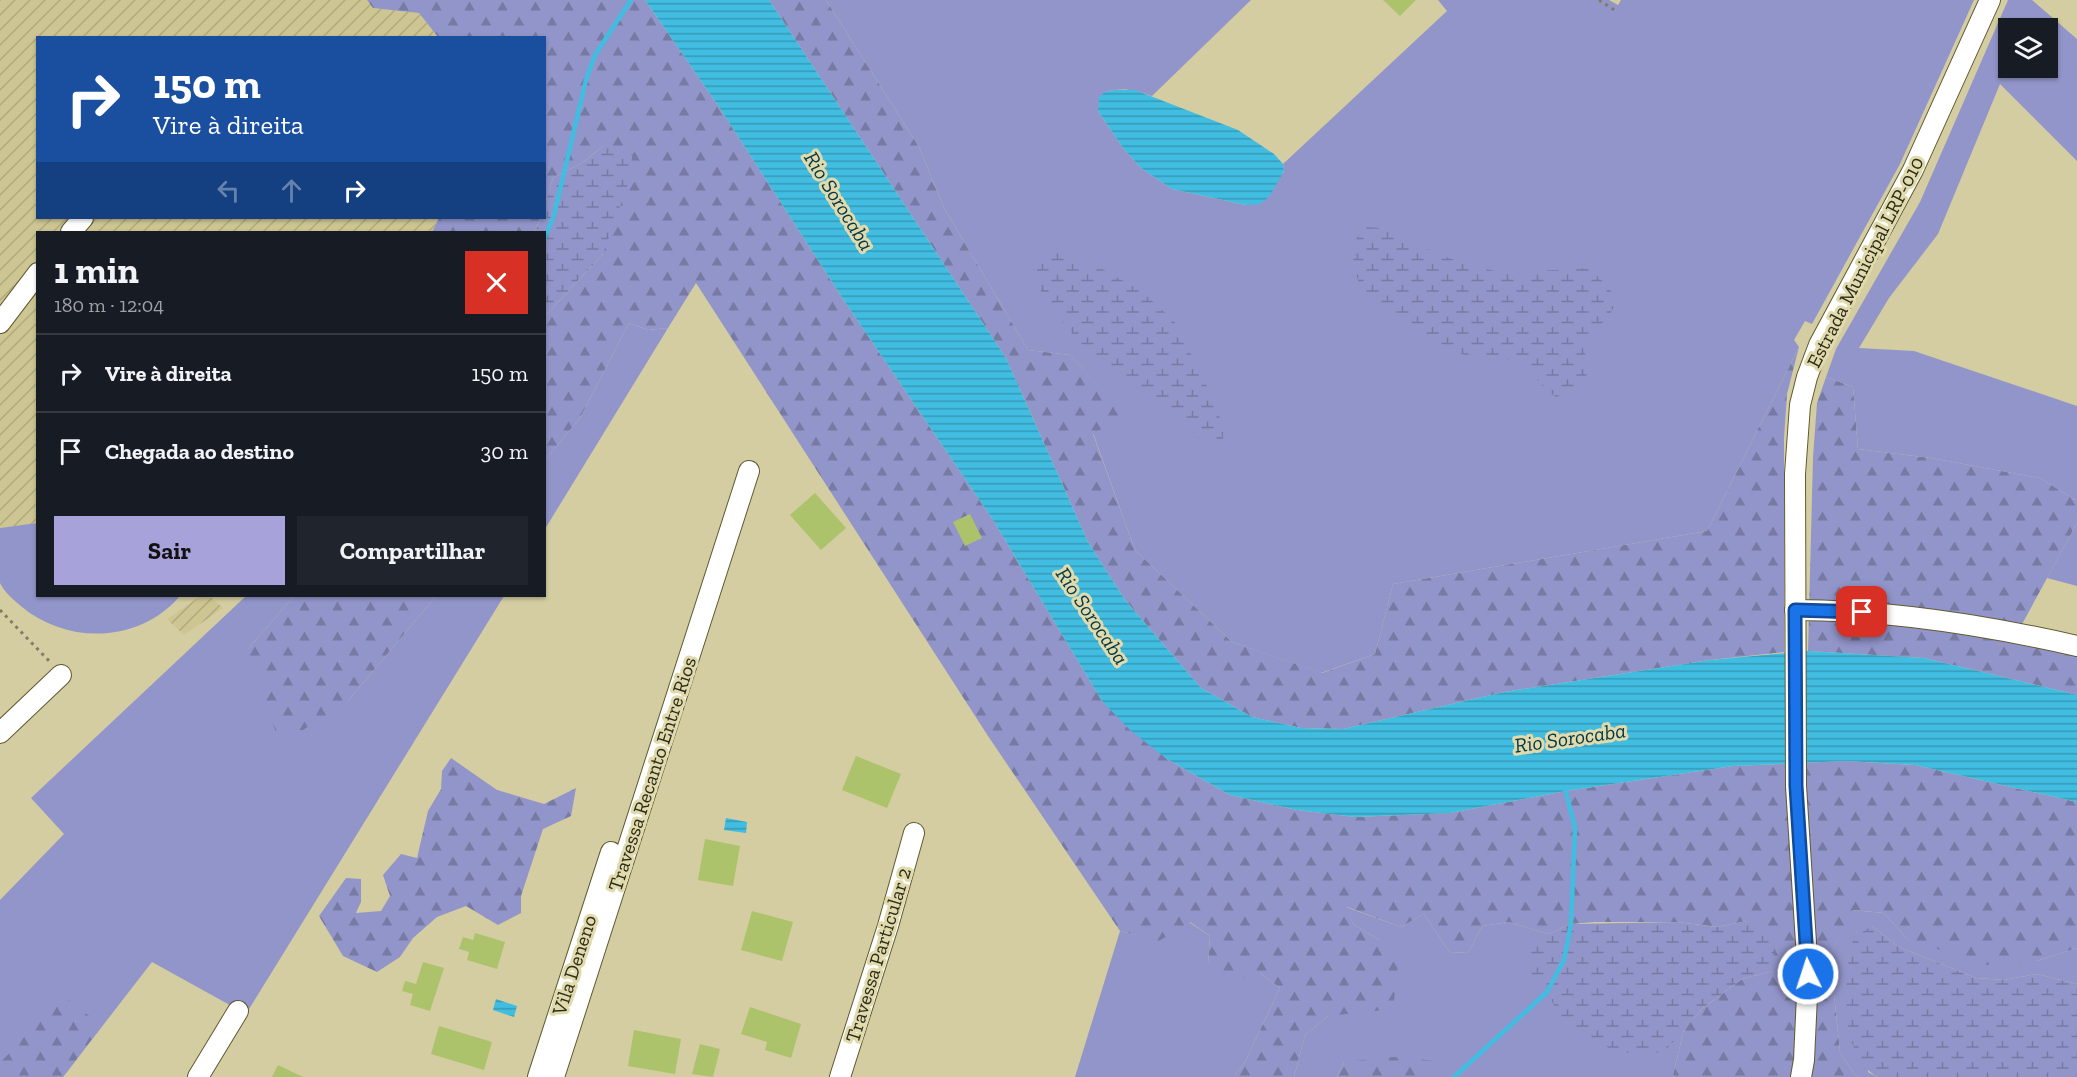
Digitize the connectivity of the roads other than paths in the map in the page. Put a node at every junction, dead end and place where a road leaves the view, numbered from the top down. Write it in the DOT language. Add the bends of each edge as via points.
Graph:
graph roads {
  1 [pos="1990,0"];
  2 [pos="82,219"];
  3 [pos="72,231"];
  4 [pos="36,276"];
  5 [pos="0,323"];
  6 [pos="749,471"];
  7 [pos="1795,619"];
  8 [pos="2077,646"];
  9 [pos="62,675"];
  10 [pos="0,733"];
  11 [pos="914,833"];
  12 [pos="611,852"];
  13 [pos="238,1011"];
  14 [pos="198,1077"];
  15 [pos="538,1077"];
  16 [pos="554,1077"];
  17 [pos="840,1077"];
  18 [pos="1801,1077"];
  1 -- 7 [label="street, Estrada Municipal LRP-010" via="1913,170 1819,345 1807,377 1800,405 1795,474"];
  2 -- 3 [label="street"];
  4 -- 5 [label="street"];
  6 -- 16 [label="street, Travessa Recanto Entre Rios"];
  7 -- 8 [label="street" via="1846,610 1894,614"];
  7 -- 18 [label="street, Estrada Municipal LRP-010" via="1796,786 1808,974"];
  9 -- 10 [label="street"];
  11 -- 17 [label="street, Travessa Particular 2"];
  12 -- 15 [label="street, Vila Deneno"];
  13 -- 14 [label="street"];
}
